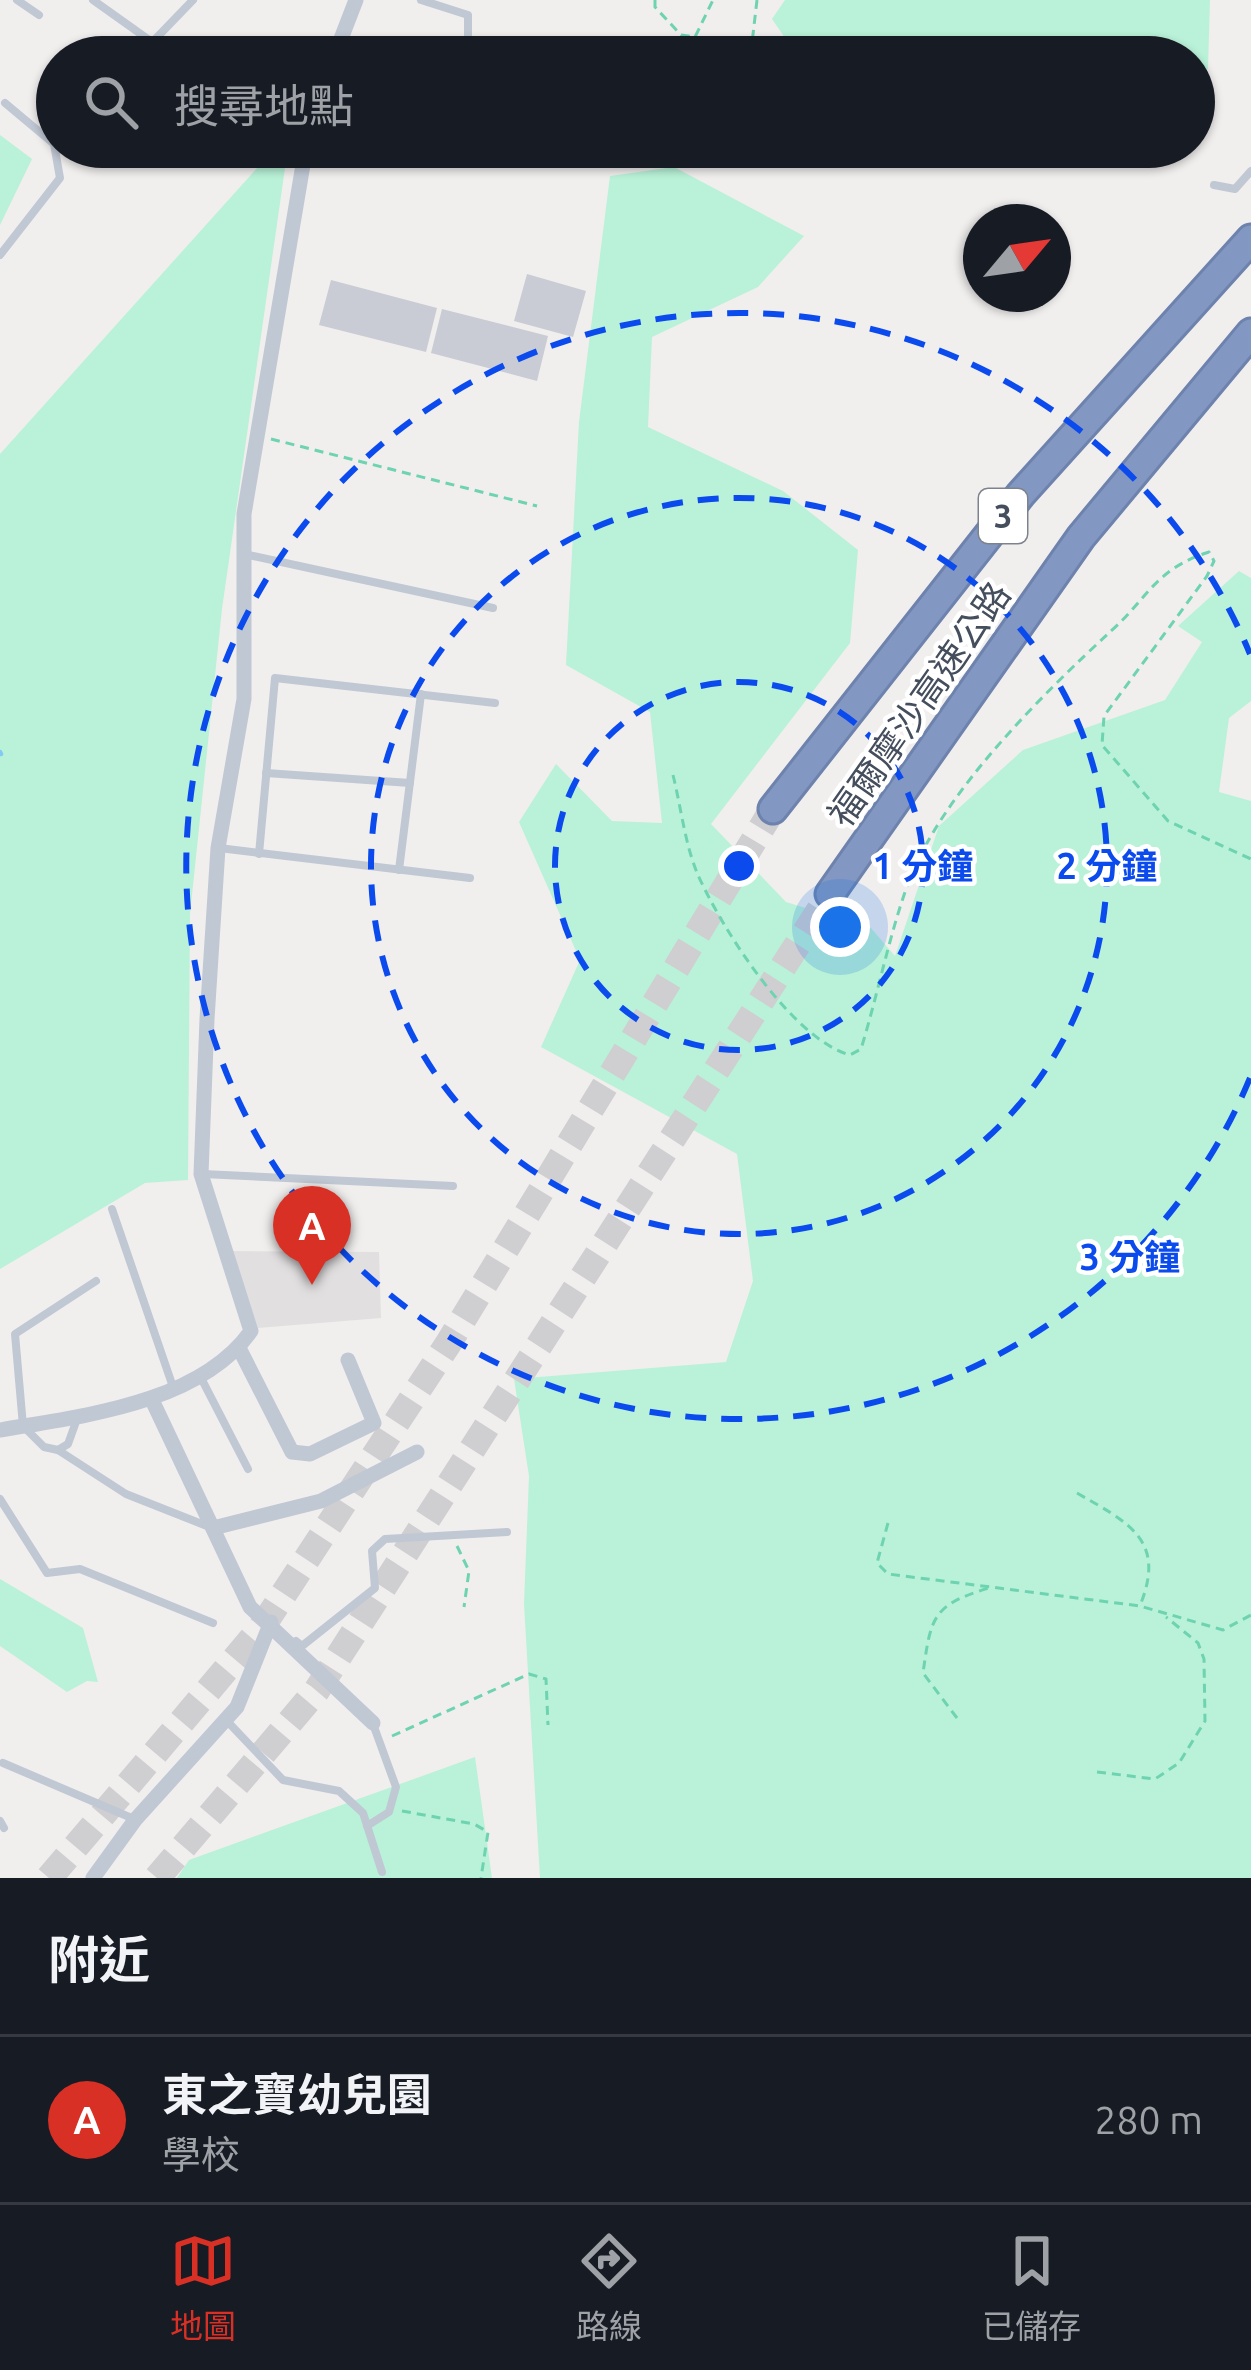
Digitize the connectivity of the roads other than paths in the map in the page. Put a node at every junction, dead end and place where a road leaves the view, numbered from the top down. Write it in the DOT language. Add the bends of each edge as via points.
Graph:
graph roads {
  1 [pos="17,0"];
  2 [pos="93,0"];
  3 [pos="193,0"];
  4 [pos="356,0"];
  5 [pos="421,0"];
  6 [pos="39,15"];
  7 [pos="144,36"];
  8 [pos="158,36"];
  9 [pos="343,36"];
  10 [pos="468,36"];
  11 [pos="5,103"];
  12 [pos="36,127"];
  13 [pos="59,168"];
  14 [pos="303,168"];
  15 [pos="1251,171"];
  16 [pos="1214,185"];
  17 [pos="1251,239"];
  18 [pos="0,255"];
  19 [pos="1251,333"];
  20 [pos="243,554"];
  21 [pos="493,608"];
  22 [pos="422,694"];
  23 [pos="495,703"];
  24 [pos="266,773"];
  25 [pos="410,783"];
  26 [pos="773,809"];
  27 [pos="218,848"];
  28 [pos="259,854"];
  29 [pos="399,870"];
  30 [pos="470,878"];
  31 [pos="830,894"];
  32 [pos="201,1174"];
  33 [pos="453,1186"];
  34 [pos="112,1209"];
  35 [pos="96,1282"];
  36 [pos="239,1348"];
  37 [pos="347,1360"];
  38 [pos="198,1372"];
  39 [pos="173,1387"];
  40 [pos="152,1400"];
  41 [pos="78,1418"];
  42 [pos="23,1426"];
  43 [pos="0,1430"];
  44 [pos="58,1450"];
  45 [pos="418,1453"];
  46 [pos="248,1468"];
  47 [pos="0,1499"];
  48 [pos="213,1528"];
  49 [pos="507,1532"];
  50 [pos="271,1622"];
  51 [pos="213,1623"];
  52 [pos="226,1720"];
  53 [pos="373,1723"];
  54 [pos="4,1763"];
  55 [pos="135,1820"];
  56 [pos="367,1826"];
  57 [pos="382,1872"];
  58 [pos="93,1878"];
  1 -- 6 [label="lane"];
  2 -- 7 [label="lane"];
  3 -- 8 [label="lane"];
  4 -- 9 [label="street"];
  5 -- 10 [label="lane" via="468,15"];
  11 -- 12 [label="lane"];
  13 -- 18 [label="lane" via="60,178"];
  14 -- 20 [label="street"];
  15 -- 16 [label="lane" via="1235,189"];
  17 -- 26 [label="highway, 福爾摩沙高速公路 / 3" via="1021,494"];
  19 -- 31 [label="highway, 福爾摩沙高速公路 / 3" via="1081,537"];
  20 -- 21 [label="lane"];
  20 -- 27 [label="street" via="244,699"];
  22 -- 23 [label="lane"];
  22 -- 24 [label="lane" via="275,678"];
  22 -- 25 [label="lane"];
  24 -- 25 [label="lane"];
  24 -- 28 [label="lane"];
  25 -- 29 [label="lane"];
  27 -- 28 [label="lane"];
  27 -- 32 [label="street"];
  28 -- 29 [label="lane"];
  29 -- 30 [label="lane"];
  32 -- 33 [label="lane"];
  32 -- 36 [label="street" via="250,1331"];
  34 -- 39 [label="lane"];
  35 -- 42 [label="lane" via="15,1334"];
  36 -- 37 [label="street" via="292,1452 310,1454 374,1423"];
  36 -- 38 [label="street"];
  38 -- 39 [label="street"];
  38 -- 46 [label="lane"];
  39 -- 40 [label="street"];
  40 -- 41 [label="street"];
  40 -- 48 [label="street"];
  41 -- 42 [label="street"];
  41 -- 44 [label="lane"];
  42 -- 43 [label="street"];
  42 -- 44 [label="lane"];
  44 -- 48 [label="lane" via="126,1494"];
  45 -- 48 [label="street" via="321,1501"];
  47 -- 51 [label="lane" via="46,1573 80,1569"];
  48 -- 50 [label="street" via="250,1607"];
  49 -- 50 [label="lane" via="386,1539 371,1551 375,1588 302,1646"];
  50 -- 52 [label="street" via="250,1684"];
  50 -- 53 [label="street"];
  52 -- 55 [label="street"];
  52 -- 56 [label="lane" via="267,1768 283,1780 339,1791"];
  53 -- 56 [label="lane" via="396,1787 389,1809"];
  54 -- 55 [label="lane"];
  55 -- 58 [label="street"];
  56 -- 57 [label="lane"];
}
